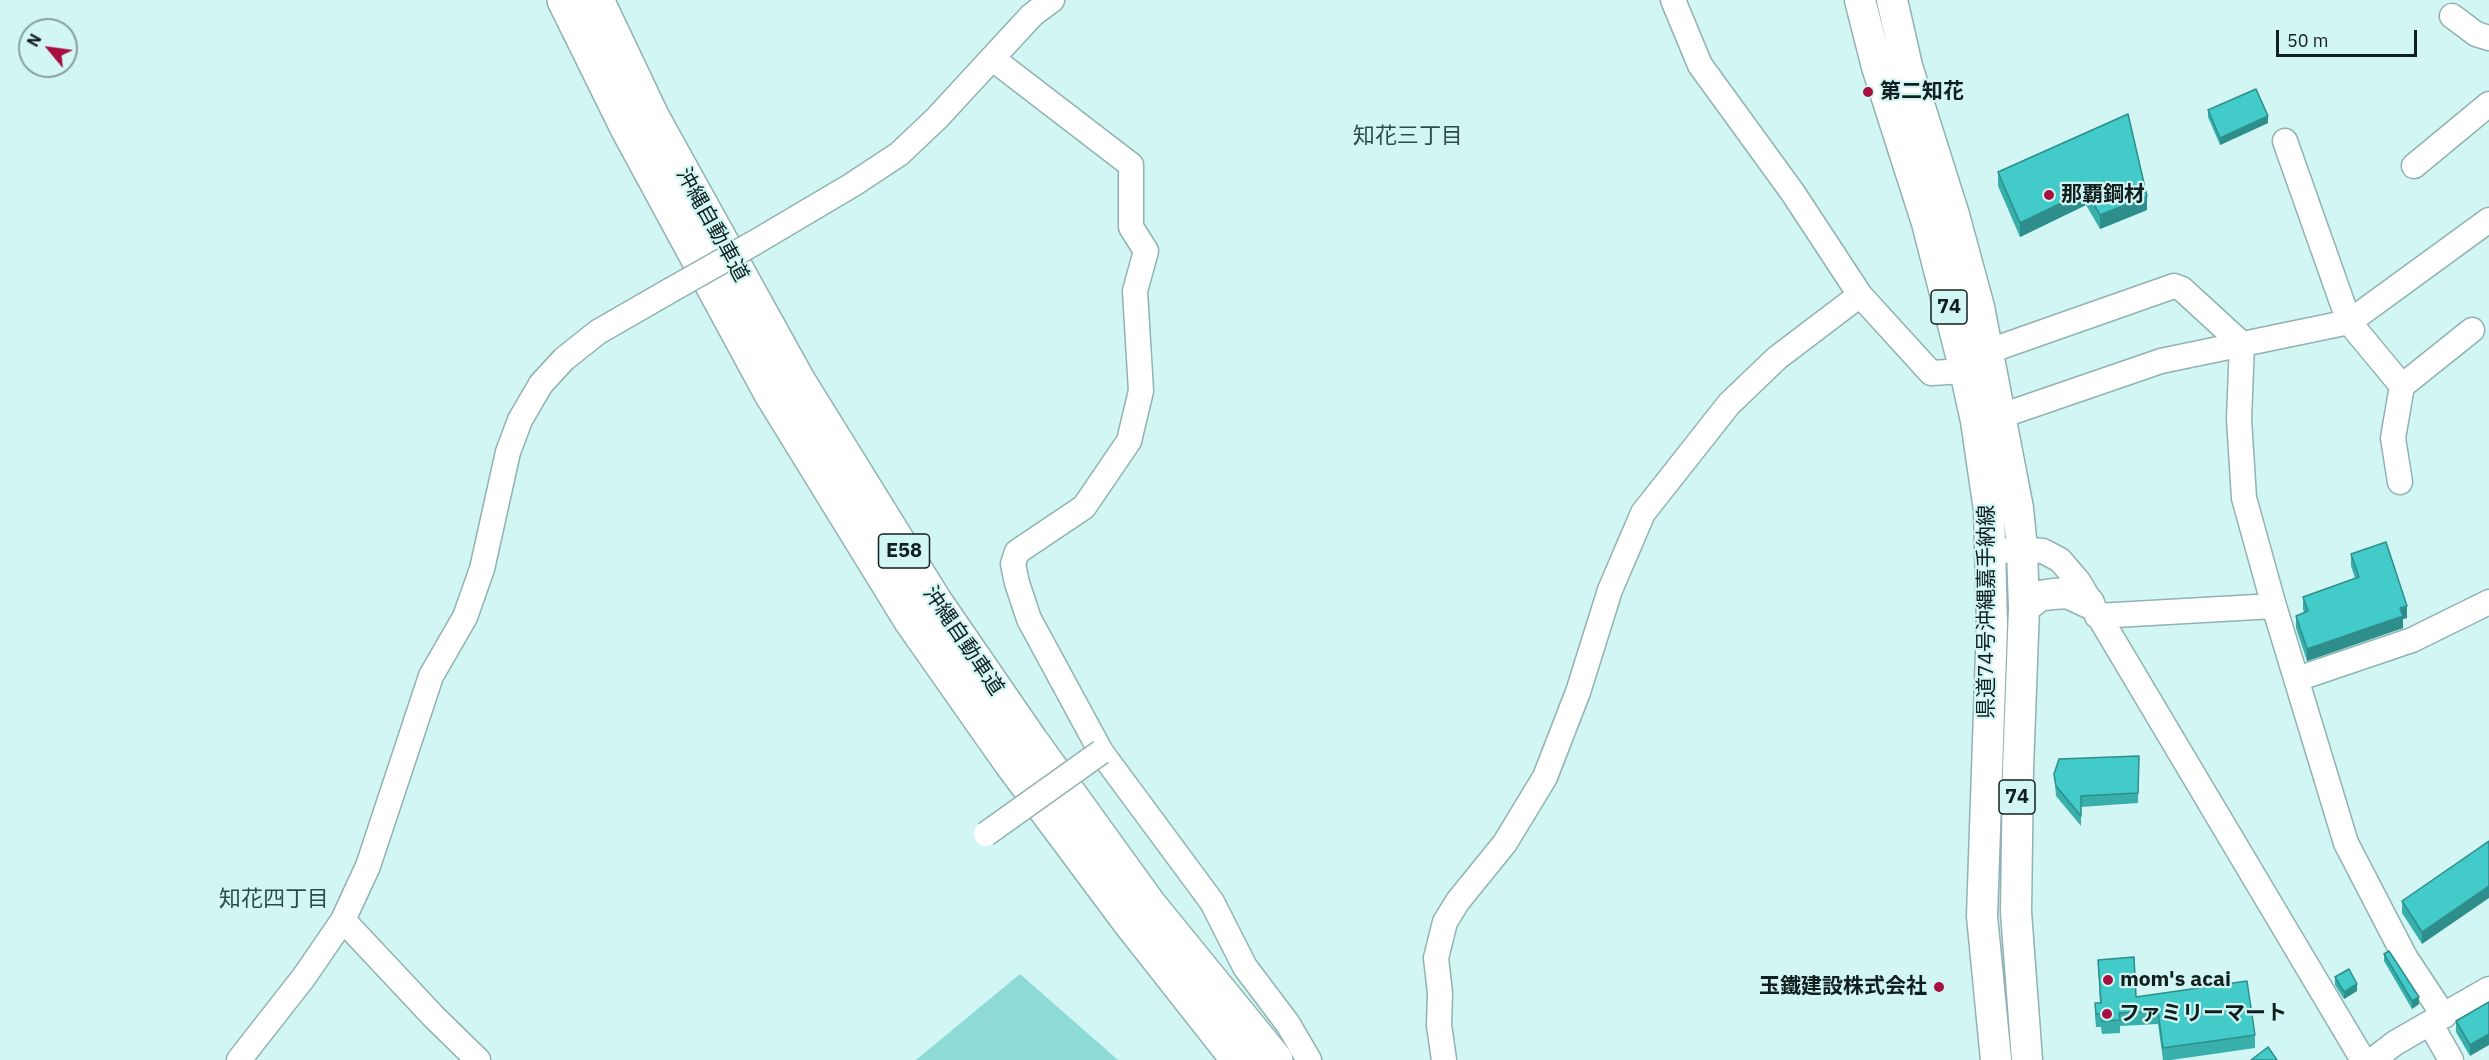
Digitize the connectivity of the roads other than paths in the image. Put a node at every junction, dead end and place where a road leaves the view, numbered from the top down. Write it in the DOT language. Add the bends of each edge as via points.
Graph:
graph roads {
  1 [pos="564,0"];
  2 [pos="597,0"];
  3 [pos="1052,0"];
  4 [pos="1672,0"];
  5 [pos="1860,0"];
  6 [pos="1892,0"];
  7 [pos="2452,16"];
  8 [pos="2489,38"];
  9 [pos="993,59"];
  10 [pos="2489,104"];
  11 [pos="2285,141"];
  12 [pos="2414,166"];
  13 [pos="2489,220"];
  14 [pos="1860,295"];
  15 [pos="2349,322"];
  16 [pos="2472,330"];
  17 [pos="2242,344"];
  18 [pos="1989,351"];
  19 [pos="1965,371"];
  20 [pos="2402,386"];
  21 [pos="2001,416"];
  22 [pos="2400,482"];
  23 [pos="2022,549"];
  24 [pos="1991,552"];
  25 [pos="2489,602"];
  26 [pos="2274,606"];
  27 [pos="2024,608"];
  28 [pos="2093,610"];
  29 [pos="2297,679"];
  30 [pos="1101,752"];
  31 [pos="986,834"];
  32 [pos="343,920"];
  33 [pos="2489,989"];
  34 [pos="2437,1020"];
  35 [pos="239,1060"];
  36 [pos="478,1060"];
  37 [pos="1238,1060"];
  38 [pos="1276,1060"];
  39 [pos="1310,1060"];
  40 [pos="1444,1060"];
  41 [pos="1996,1060"];
  42 [pos="2027,1060"];
  43 [pos="2363,1060"];
  44 [pos="2373,1060"];
  45 [pos="2451,1060"];
  1 -- 37 [label="highway, 沖縄自動車道 / E58" via="628,130 770,392 911,621 1126,919"];
  2 -- 38 [label="highway, 沖縄自動車道 / E58" via="653,118 798,380 935,602 1149,904"];
  3 -- 9 [label="street" via="1032,15"];
  4 -- 14 [label="street" via="1700,65 1793,193"];
  5 -- 19 [label="main road, 県道74号沖縄嘉手納線 / 74" via="1927,223"];
  6 -- 18 [label="main road, 県道74号沖縄嘉手納線 / 74" via="1907,66 1954,215"];
  7 -- 8 [label="street" via="2476,34"];
  9 -- 30 [label="street" via="1131,165 1131,227 1146,251 1135,291 1141,391 1129,441 1084,507 1017,552 1013,564 1029,619"];
  9 -- 32 [label="street, bridge" via="898,154 852,185 598,332 564,358 541,384 520,420 508,452 482,569 465,617 431,676 368,866"];
  10 -- 12 [label="street"];
  11 -- 15 [label="street"];
  13 -- 15 [label="street"];
  14 -- 19 [label="street" via="1931,373"];
  14 -- 40 [label="street" via="1777,358 1729,404 1643,513 1610,590 1578,692 1545,777 1504,843 1445,922 1436,958"];
  15 -- 17 [label="street"];
  15 -- 20 [label="street"];
  16 -- 20 [label="street"];
  17 -- 18 [label="street" via="2174,286"];
  17 -- 21 [label="street" via="2161,361"];
  17 -- 26 [label="street" via="2239,418 2244,498"];
  18 -- 21 [label="main road, 県道74号沖縄嘉手納線 / 74"];
  19 -- 24 [label="main road, 県道74号沖縄嘉手納線 / 74" via="1989,510"];
  20 -- 22 [label="street" via="2393,438"];
  21 -- 23 [label="main road, 県道74号沖縄嘉手納線 / 74"];
  23 -- 24 [label="street"];
  23 -- 27 [label="main road, 県道74号沖縄嘉手納線 / 74"];
  23 -- 28 [label="street" via="2043,551 2060,560 2078,581"];
  24 -- 41 [label="main road, 県道74号沖縄嘉手納線 / 74" via="1982,916"];
  25 -- 29 [label="street" via="2412,640"];
  26 -- 28 [label="street"];
  26 -- 29 [label="street"];
  27 -- 28 [label="main road" via="2039,596 2068,593"];
  27 -- 42 [label="main road, 県道74号沖縄嘉手納線 / 74" via="2016,912"];
  28 -- 43 [label="street"];
  29 -- 34 [label="street" via="2346,843"];
  30 -- 31 [label="street, bridge"];
  30 -- 39 [label="street" via="1212,902 1245,967"];
  32 -- 35 [label="street"];
  32 -- 36 [label="street"];
  33 -- 34 [label="street"];
  34 -- 44 [label="street"];
  34 -- 45 [label="street"];
}
